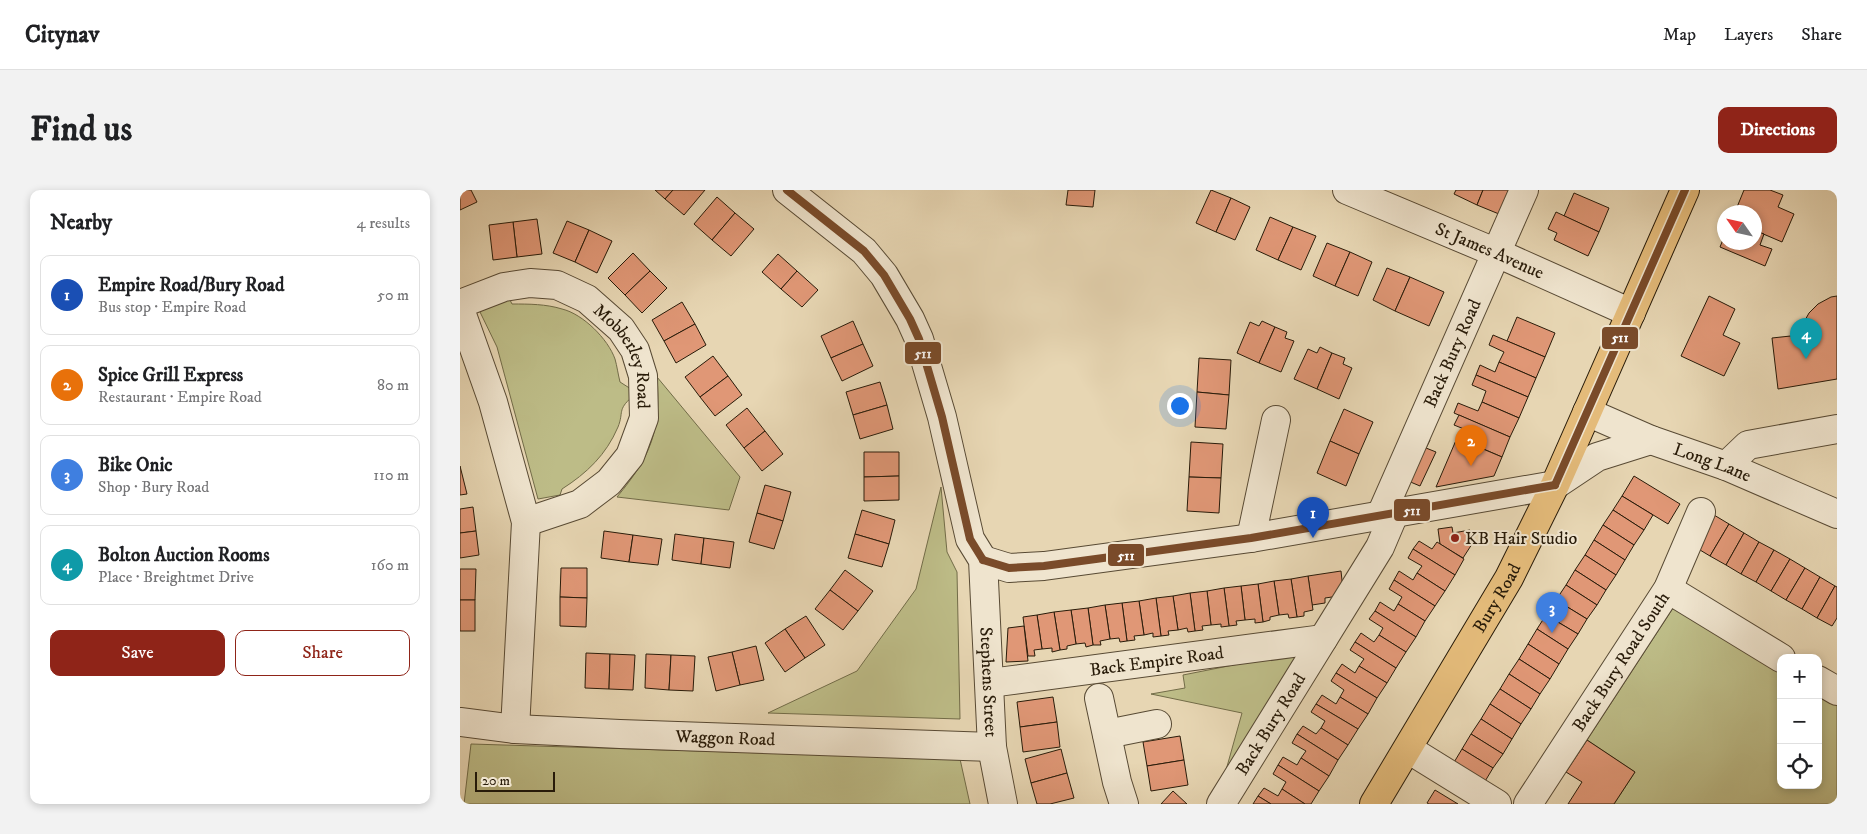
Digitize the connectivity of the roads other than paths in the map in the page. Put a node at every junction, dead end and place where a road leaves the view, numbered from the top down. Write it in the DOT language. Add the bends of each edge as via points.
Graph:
graph roads {
  1 [pos="787,190"];
  2 [pos="1347,190"];
  3 [pos="1524,190"];
  4 [pos="1685,190"];
  5 [pos="1496,253"];
  6 [pos="460,304"];
  7 [pos="460,309"];
  8 [pos="1631,313"];
  9 [pos="1587,412"];
  10 [pos="1276,420"];
  11 [pos="1837,428"];
  12 [pos="1651,440"];
  13 [pos="1726,466"];
  14 [pos="1554,485"];
  15 [pos="1701,512"];
  16 [pos="1837,514"];
  17 [pos="1387,515"];
  18 [pos="526,522"];
  19 [pos="1251,538"];
  20 [pos="983,560"];
  21 [pos="1668,589"];
  22 [pos="1323,639"];
  23 [pos="1777,656"];
  24 [pos="1822,682"];
  25 [pos="990,683"];
  26 [pos="1837,691"];
  27 [pos="1099,698"];
  28 [pos="460,722"];
  29 [pos="1157,724"];
  30 [pos="515,729"];
  31 [pos="1107,734"];
  32 [pos="992,747"];
  33 [pos="1408,750"];
  34 [pos="1003,804"];
  35 [pos="1124,804"];
  36 [pos="1221,804"];
  37 [pos="1374,804"];
  38 [pos="1497,804"];
  39 [pos="1528,804"];
  1 -- 20 [label="street" via="864,251 884,275 910,319 942,417 970,539"];
  2 -- 5 [label="street, St James Avenue"];
  3 -- 5 [label="street, Back Bury Road"];
  4 -- 8 [label="highway, Bury Road"];
  5 -- 8 [label="street, St James Avenue"];
  5 -- 17 [label="street, Back Bury Road"];
  6 -- 18 [label="street, Mobberley Road" via="504,287 530,282 557,285 587,299 621,329 635,350 643,376 644,418 630,456 609,482 580,504"];
  7 -- 18 [label="street" via="493,402"];
  8 -- 9 [label="highway, Bury Road"];
  9 -- 12 [label="street, Long Lane"];
  9 -- 14 [label="highway, Bury Road"];
  10 -- 19 [label="street"];
  11 -- 13 [label="street" via="1748,445"];
  12 -- 13 [label="street, Long Lane"];
  12 -- 14 [label="street" via="1597,457"];
  13 -- 16 [label="street, Long Lane"];
  14 -- 17 [label="street"];
  14 -- 33 [label="highway, Bury Road" via="1500,595"];
  15 -- 21 [label="street, Back Bury Road South"];
  17 -- 19 [label="street"];
  17 -- 22 [label="street, Back Bury Road" via="1380,546"];
  18 -- 30 [label="street"];
  19 -- 20 [label="street" via="1044,566 1009,568"];
  20 -- 25 [label="street, Stephens Street"];
  21 -- 23 [label="street"];
  21 -- 39 [label="street, Back Bury Road South"];
  22 -- 25 [label="street, Back Empire Road"];
  22 -- 36 [label="street, Back Bury Road"];
  24 -- 26 [label="street"];
  25 -- 32 [label="street, Stephens Street"];
  27 -- 31 [label="street"];
  28 -- 30 [label="street, Waggon Road"];
  29 -- 31 [label="street"];
  30 -- 32 [label="street, Waggon Road"];
  31 -- 35 [label="street"];
  32 -- 34 [label="street, Stephens Street"];
  33 -- 37 [label="highway, Bury Road"];
  33 -- 38 [label="street"];
}
